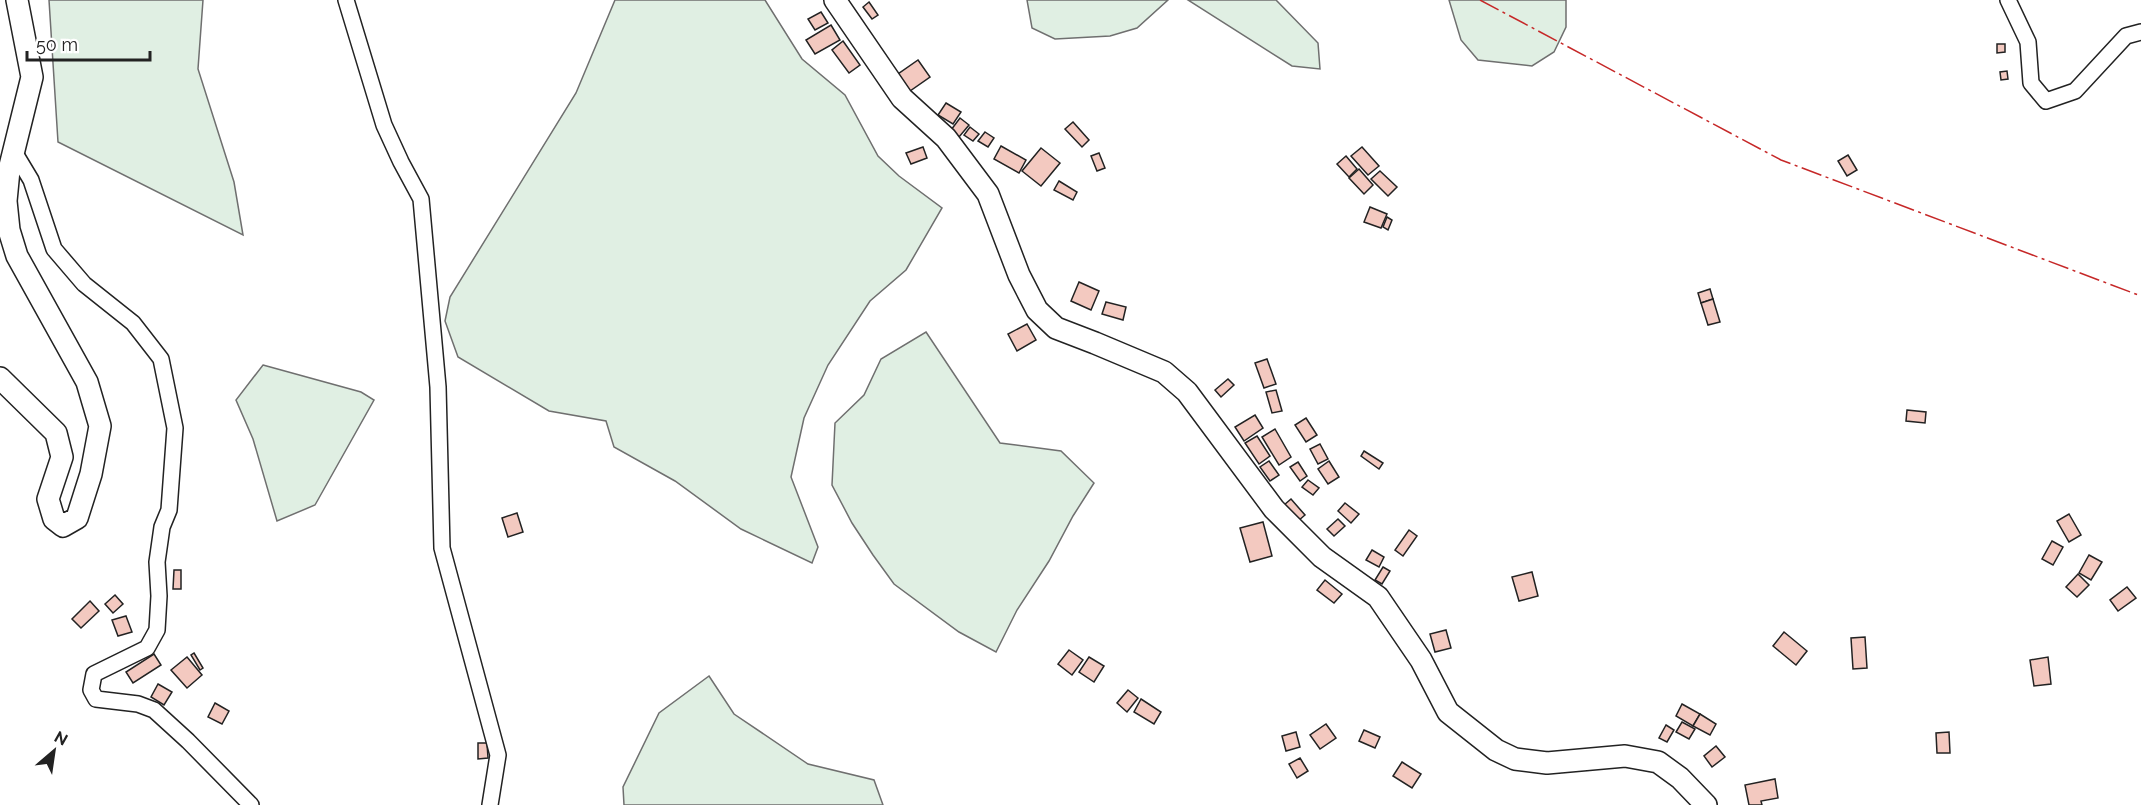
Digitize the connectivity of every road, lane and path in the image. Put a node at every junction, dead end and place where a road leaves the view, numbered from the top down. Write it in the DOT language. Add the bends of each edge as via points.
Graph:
graph roads {
  1 [pos="17,0"];
  2 [pos="346,0"];
  3 [pos="835,0"];
  4 [pos="2008,0"];
  5 [pos="2141,32"];
  6 [pos="13,150"];
  7 [pos="0,378"];
  8 [pos="251,805"];
  9 [pos="490,805"];
  10 [pos="1706,805"];
  1 -- 6 [label="main road" via="32,77"];
  2 -- 9 [label="street" via="384,125 422,200 438,387 442,548 498,755"];
  3 -- 10 [label="main road" via="902,98 946,138 988,194 1037,310 1056,328 1164,372 1187,392 1274,509 1322,557 1378,597 1421,660 1448,712 1496,750 1515,759 1547,763 1625,756 1658,762"];
  4 -- 5 [label="street" via="2028,42 2031,83 2046,100 2075,91 2126,36"];
  6 -- 7 [label="main road" via="6,201 17,256 87,382 100,426 77,518 63,526 54,519 48,499 62,457 56,433"];
  6 -- 8 [label="street" via="31,180 54,249 84,284 132,323 160,359 175,428 169,510 157,562 157,630 147,648 94,674 91,690 96,699 154,710"];
}
